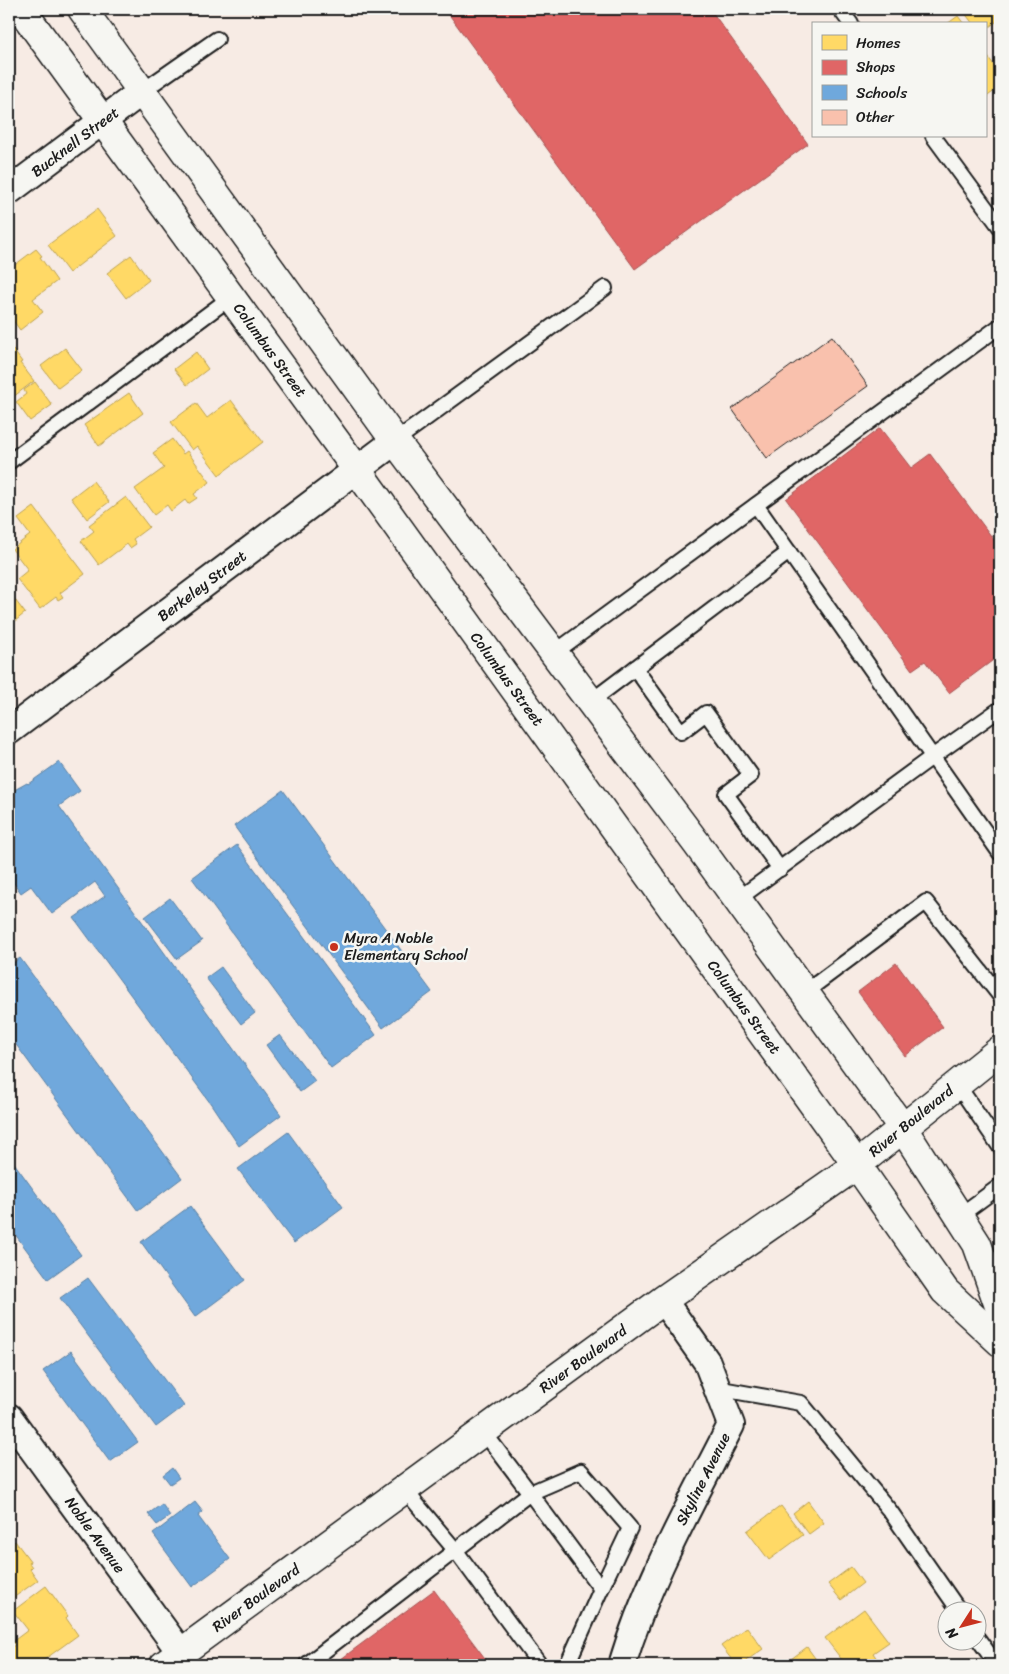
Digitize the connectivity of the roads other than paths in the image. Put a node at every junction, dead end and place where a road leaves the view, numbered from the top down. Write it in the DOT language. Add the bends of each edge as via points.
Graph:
graph roads {
  1 [pos="21,9"];
  2 [pos="82,9"];
  3 [pos="840,9"];
  4 [pos="850,22"];
  5 [pos="217,39"];
  6 [pos="142,92"];
  7 [pos="103,122"];
  8 [pos="935,138"];
  9 [pos="9,191"];
  10 [pos="1000,227"];
  11 [pos="604,288"];
  12 [pos="231,297"];
  13 [pos="1000,326"];
  14 [pos="395,441"];
  15 [pos="9,462"];
  16 [pos="357,470"];
  17 [pos="756,505"];
  18 [pos="789,552"];
  19 [pos="554,653"];
  20 [pos="635,668"];
  21 [pos="590,702"];
  22 [pos="1000,709"];
  23 [pos="9,731"];
  24 [pos="932,757"];
  25 [pos="1000,853"];
  26 [pos="780,869"];
  27 [pos="738,899"];
  28 [pos="804,993"];
  29 [pos="1000,996"];
  30 [pos="1000,1050"];
  31 [pos="956,1084"];
  32 [pos="902,1127"];
  33 [pos="1000,1147"];
  34 [pos="857,1164"];
  35 [pos="1000,1186"];
  36 [pos="959,1216"];
  37 [pos="663,1300"];
  38 [pos="1000,1309"];
  39 [pos="1000,1342"];
  40 [pos="716,1388"];
  41 [pos="9,1417"];
  42 [pos="483,1431"];
  43 [pos="404,1489"];
  44 [pos="530,1493"];
  45 [pos="456,1551"];
  46 [pos="601,1589"];
  47 [pos="953,1602"];
  48 [pos="986,1650"];
  49 [pos="178,1661"];
  50 [pos="306,1665"];
  51 [pos="540,1665"];
  52 [pos="567,1665"];
  53 [pos="622,1665"];
  54 [pos="997,1665"];
  1 -- 7 [label="main road, Columbus Street"];
  2 -- 6 [label="main road"];
  3 -- 4 [label="lane"];
  5 -- 6 [label="lane"];
  6 -- 7 [label="street, Bucknell Street"];
  6 -- 14 [label="main road"];
  7 -- 9 [label="street, Bucknell Street"];
  7 -- 12 [label="main road, Columbus Street"];
  8 -- 10 [label="lane"];
  11 -- 14 [label="lane"];
  12 -- 15 [label="lane"];
  12 -- 16 [label="main road, Columbus Street"];
  13 -- 17 [label="lane"];
  14 -- 16 [label="street, Berkeley Street"];
  14 -- 19 [label="main road"];
  16 -- 23 [label="street, Berkeley Street"];
  16 -- 34 [label="main road, Columbus Street"];
  17 -- 18 [label="lane"];
  17 -- 19 [label="lane"];
  18 -- 20 [label="lane"];
  18 -- 24 [label="lane"];
  19 -- 21 [label="main road"];
  20 -- 21 [label="lane"];
  20 -- 26 [label="lane" via="681,732 706,713 751,775 726,794"];
  21 -- 27 [label="main road"];
  22 -- 24 [label="lane"];
  24 -- 25 [label="lane"];
  24 -- 26 [label="lane"];
  26 -- 27 [label="lane"];
  27 -- 28 [label="main road"];
  28 -- 29 [label="lane" via="926,902"];
  28 -- 32 [label="main road"];
  30 -- 31 [label="main road, River Boulevard"];
  31 -- 32 [label="main road, River Boulevard"];
  31 -- 33 [label="lane"];
  32 -- 34 [label="main road, River Boulevard"];
  32 -- 36 [label="main road"];
  34 -- 37 [label="main road, River Boulevard"];
  34 -- 39 [label="main road, Columbus Street" via="945,1291"];
  35 -- 36 [label="lane"];
  36 -- 38 [label="main road" via="978,1244"];
  37 -- 40 [label="street, Skyline Avenue" via="707,1362"];
  37 -- 42 [label="main road, River Boulevard"];
  40 -- 47 [label="lane" via="801,1403 890,1511"];
  40 -- 53 [label="street, Skyline Avenue" via="731,1426 652,1581"];
  41 -- 49 [label="street, Noble Avenue"];
  42 -- 43 [label="main road, River Boulevard"];
  42 -- 44 [label="lane"];
  43 -- 45 [label="lane"];
  43 -- 49 [label="main road, River Boulevard"];
  44 -- 45 [label="lane"];
  44 -- 46 [label="lane"];
  44 -- 46 [label="lane" via="580,1471 630,1528"];
  45 -- 50 [label="lane"];
  45 -- 51 [label="lane"];
  46 -- 52 [label="lane"];
  48 -- 54 [label="lane"];
}
